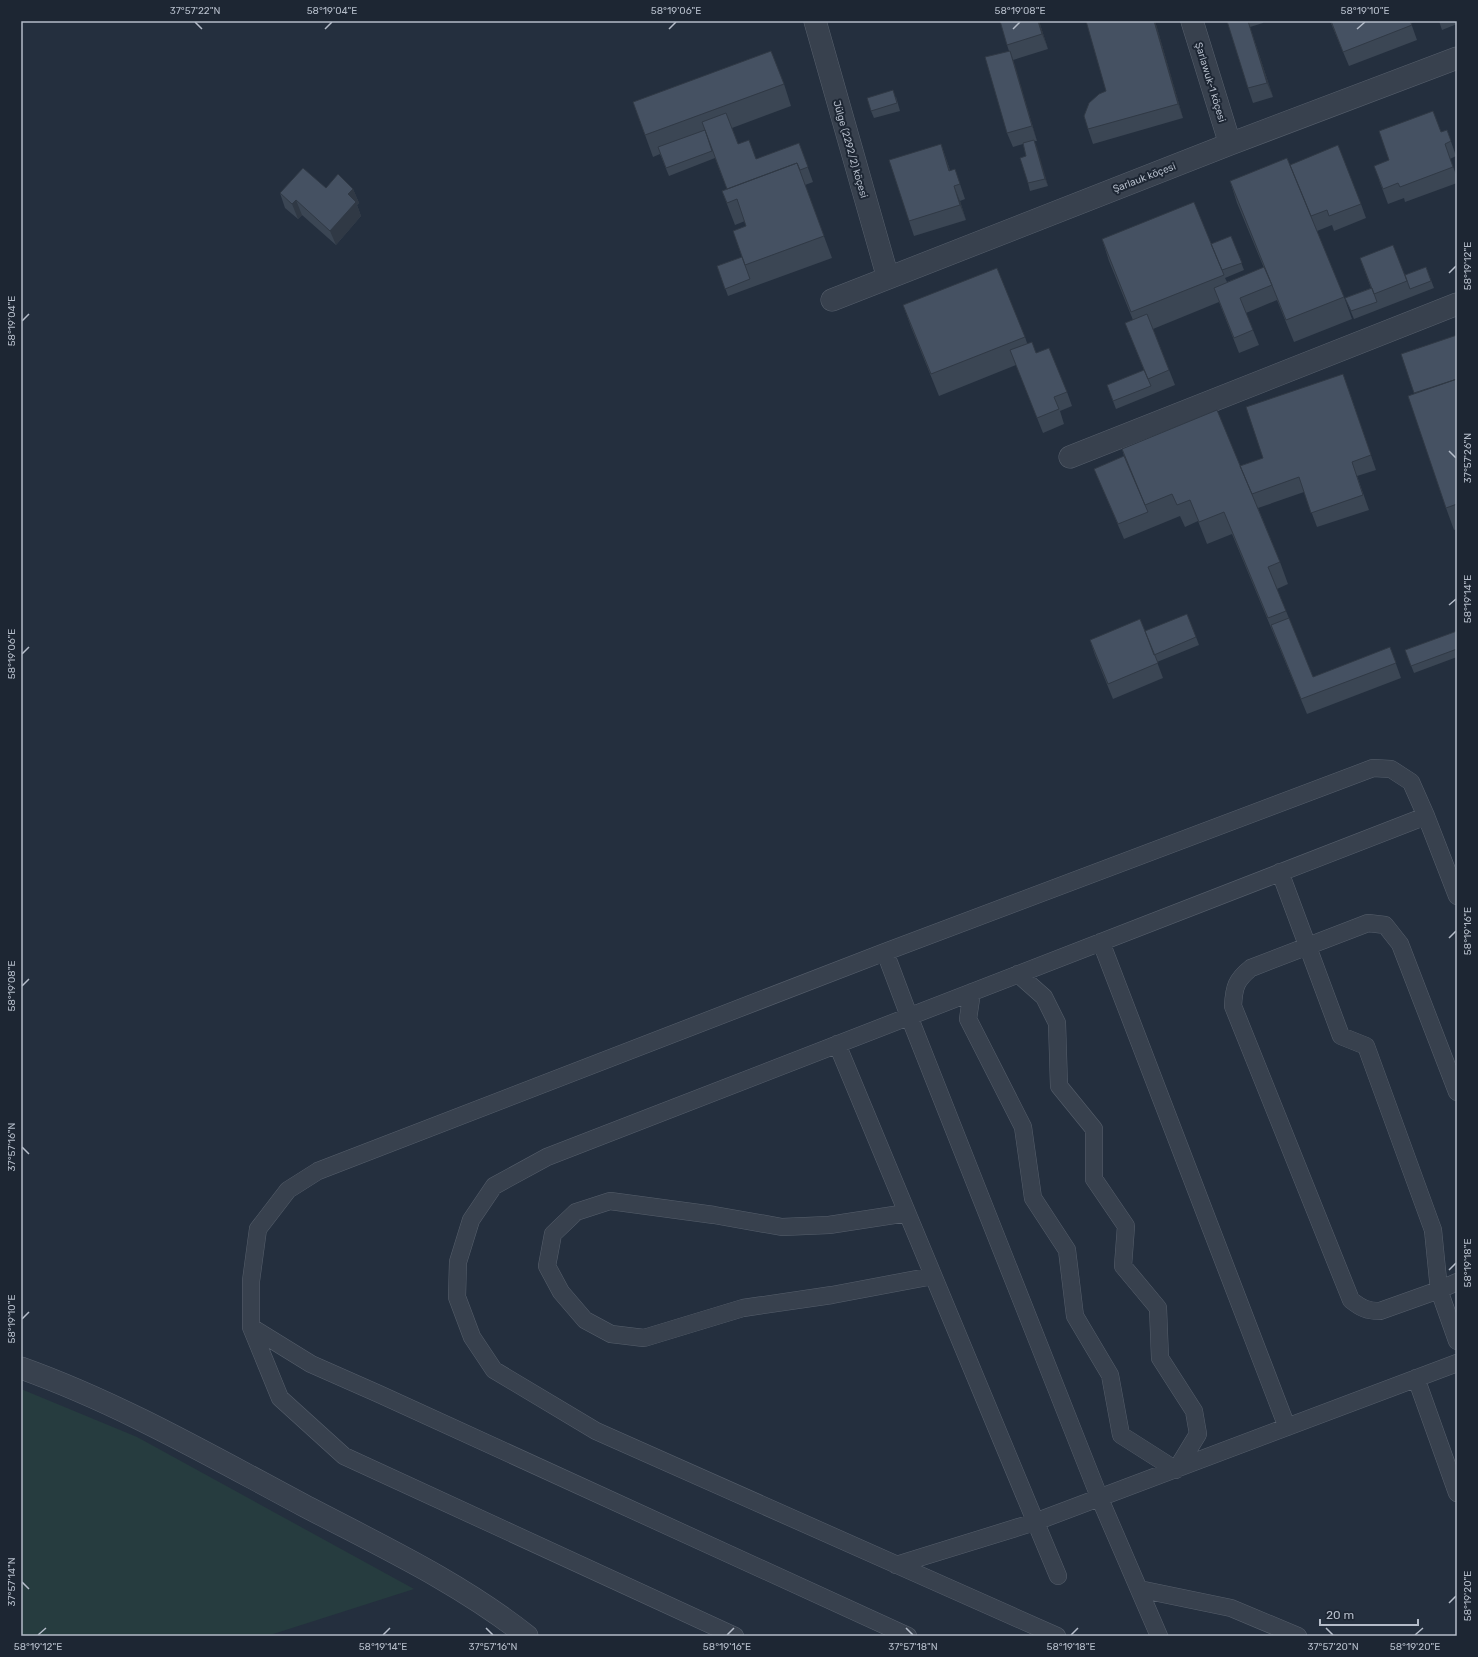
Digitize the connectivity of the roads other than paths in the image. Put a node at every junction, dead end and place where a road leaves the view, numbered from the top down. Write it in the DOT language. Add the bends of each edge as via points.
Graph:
graph roads {
  1 [pos="814,21"];
  2 [pos="1192,21"];
  3 [pos="1457,58"];
  4 [pos="1230,144"];
  5 [pos="888,278"];
  6 [pos="832,300"];
  7 [pos="1457,304"];
  8 [pos="1070,457"];
  9 [pos="1426,816"];
  10 [pos="1280,872"];
  11 [pos="1457,896"];
  12 [pos="1101,942"];
  13 [pos="1307,946"];
  14 [pos="885,952"];
  15 [pos="1018,974"];
  16 [pos="972,992"];
  17 [pos="908,1016"];
  18 [pos="838,1044"];
  19 [pos="1457,1092"];
  20 [pos="907,1213"];
  21 [pos="933,1276"];
  22 [pos="1457,1282"];
  23 [pos="1439,1290"];
  24 [pos="251,1327"];
  25 [pos="1457,1340"];
  26 [pos="1457,1362"];
  27 [pos="21,1368"];
  28 [pos="1416,1378"];
  29 [pos="1287,1427"];
  30 [pos="1176,1470"];
  31 [pos="1457,1494"];
  32 [pos="1100,1499"];
  33 [pos="1036,1522"];
  34 [pos="896,1565"];
  35 [pos="1058,1576"];
  36 [pos="1139,1589"];
  37 [pos="527,1636"];
  38 [pos="735,1636"];
  39 [pos="908,1636"];
  40 [pos="1057,1636"];
  41 [pos="1159,1636"];
  42 [pos="1298,1636"];
  1 -- 5 [label="street, Jülge (2292/2) köçesi"];
  2 -- 4 [label="street, Şarlawuk-1 köçesi"];
  3 -- 4 [label="street, Şarlauk köçesi"];
  4 -- 5 [label="street, Şarlauk köçesi"];
  5 -- 6 [label="street, Şarlauk köçesi"];
  7 -- 8 [label="street"];
  9 -- 10 [label="lane"];
  9 -- 11 [label="lane"];
  9 -- 14 [label="lane" via="1411,782 1391,769 1373,768"];
  10 -- 12 [label="lane"];
  10 -- 13 [label="lane"];
  12 -- 15 [label="lane"];
  12 -- 29 [label="lane"];
  13 -- 19 [label="lane" via="1368,923 1385,926 1400,944"];
  13 -- 23 [label="lane" via="1341,1036 1366,1046 1433,1230"];
  13 -- 23 [label="lane" via="1251,968 1241,976 1233,990 1233,1006 1351,1300 1361,1308 1380,1311"];
  14 -- 17 [label="lane"];
  14 -- 24 [label="lane" via="318,1171 288,1190 258,1229 251,1281"];
  15 -- 16 [label="lane"];
  15 -- 30 [label="lane" via="1044,997 1058,1022 1060,1086 1094,1129 1094,1179 1126,1226 1123,1266 1158,1308 1160,1358 1194,1411 1198,1434"];
  16 -- 17 [label="lane"];
  16 -- 30 [label="lane" via="968,1019 1024,1127 1033,1198 1068,1250 1075,1316 1110,1375 1121,1435"];
  17 -- 18 [label="lane"];
  17 -- 32 [label="lane"];
  18 -- 20 [label="lane"];
  18 -- 34 [label="lane" via="547,1157 494,1186 471,1220 458,1262 457,1297 472,1337 494,1370 596,1431"];
  20 -- 21 [label="lane"];
  20 -- 21 [label="lane" via="829,1225 782,1227 610,1201 576,1212 553,1234 547,1266 561,1292 585,1320 611,1334 644,1338 743,1308"];
  21 -- 33 [label="lane"];
  22 -- 23 [label="lane"];
  23 -- 25 [label="lane"];
  24 -- 38 [label="lane" via="280,1398 344,1456"];
  24 -- 39 [label="lane" via="311,1364"];
  26 -- 28 [label="lane"];
  27 -- 37 [label="street" via="152,1425 441,1579"];
  28 -- 29 [label="lane"];
  28 -- 31 [label="lane"];
  29 -- 30 [label="lane"];
  30 -- 32 [label="lane"];
  32 -- 33 [label="lane"];
  32 -- 36 [label="lane"];
  33 -- 34 [label="lane"];
  33 -- 35 [label="lane"];
  34 -- 40 [label="lane"];
  36 -- 41 [label="lane"];
  36 -- 42 [label="lane" via="1231,1608"];
}
